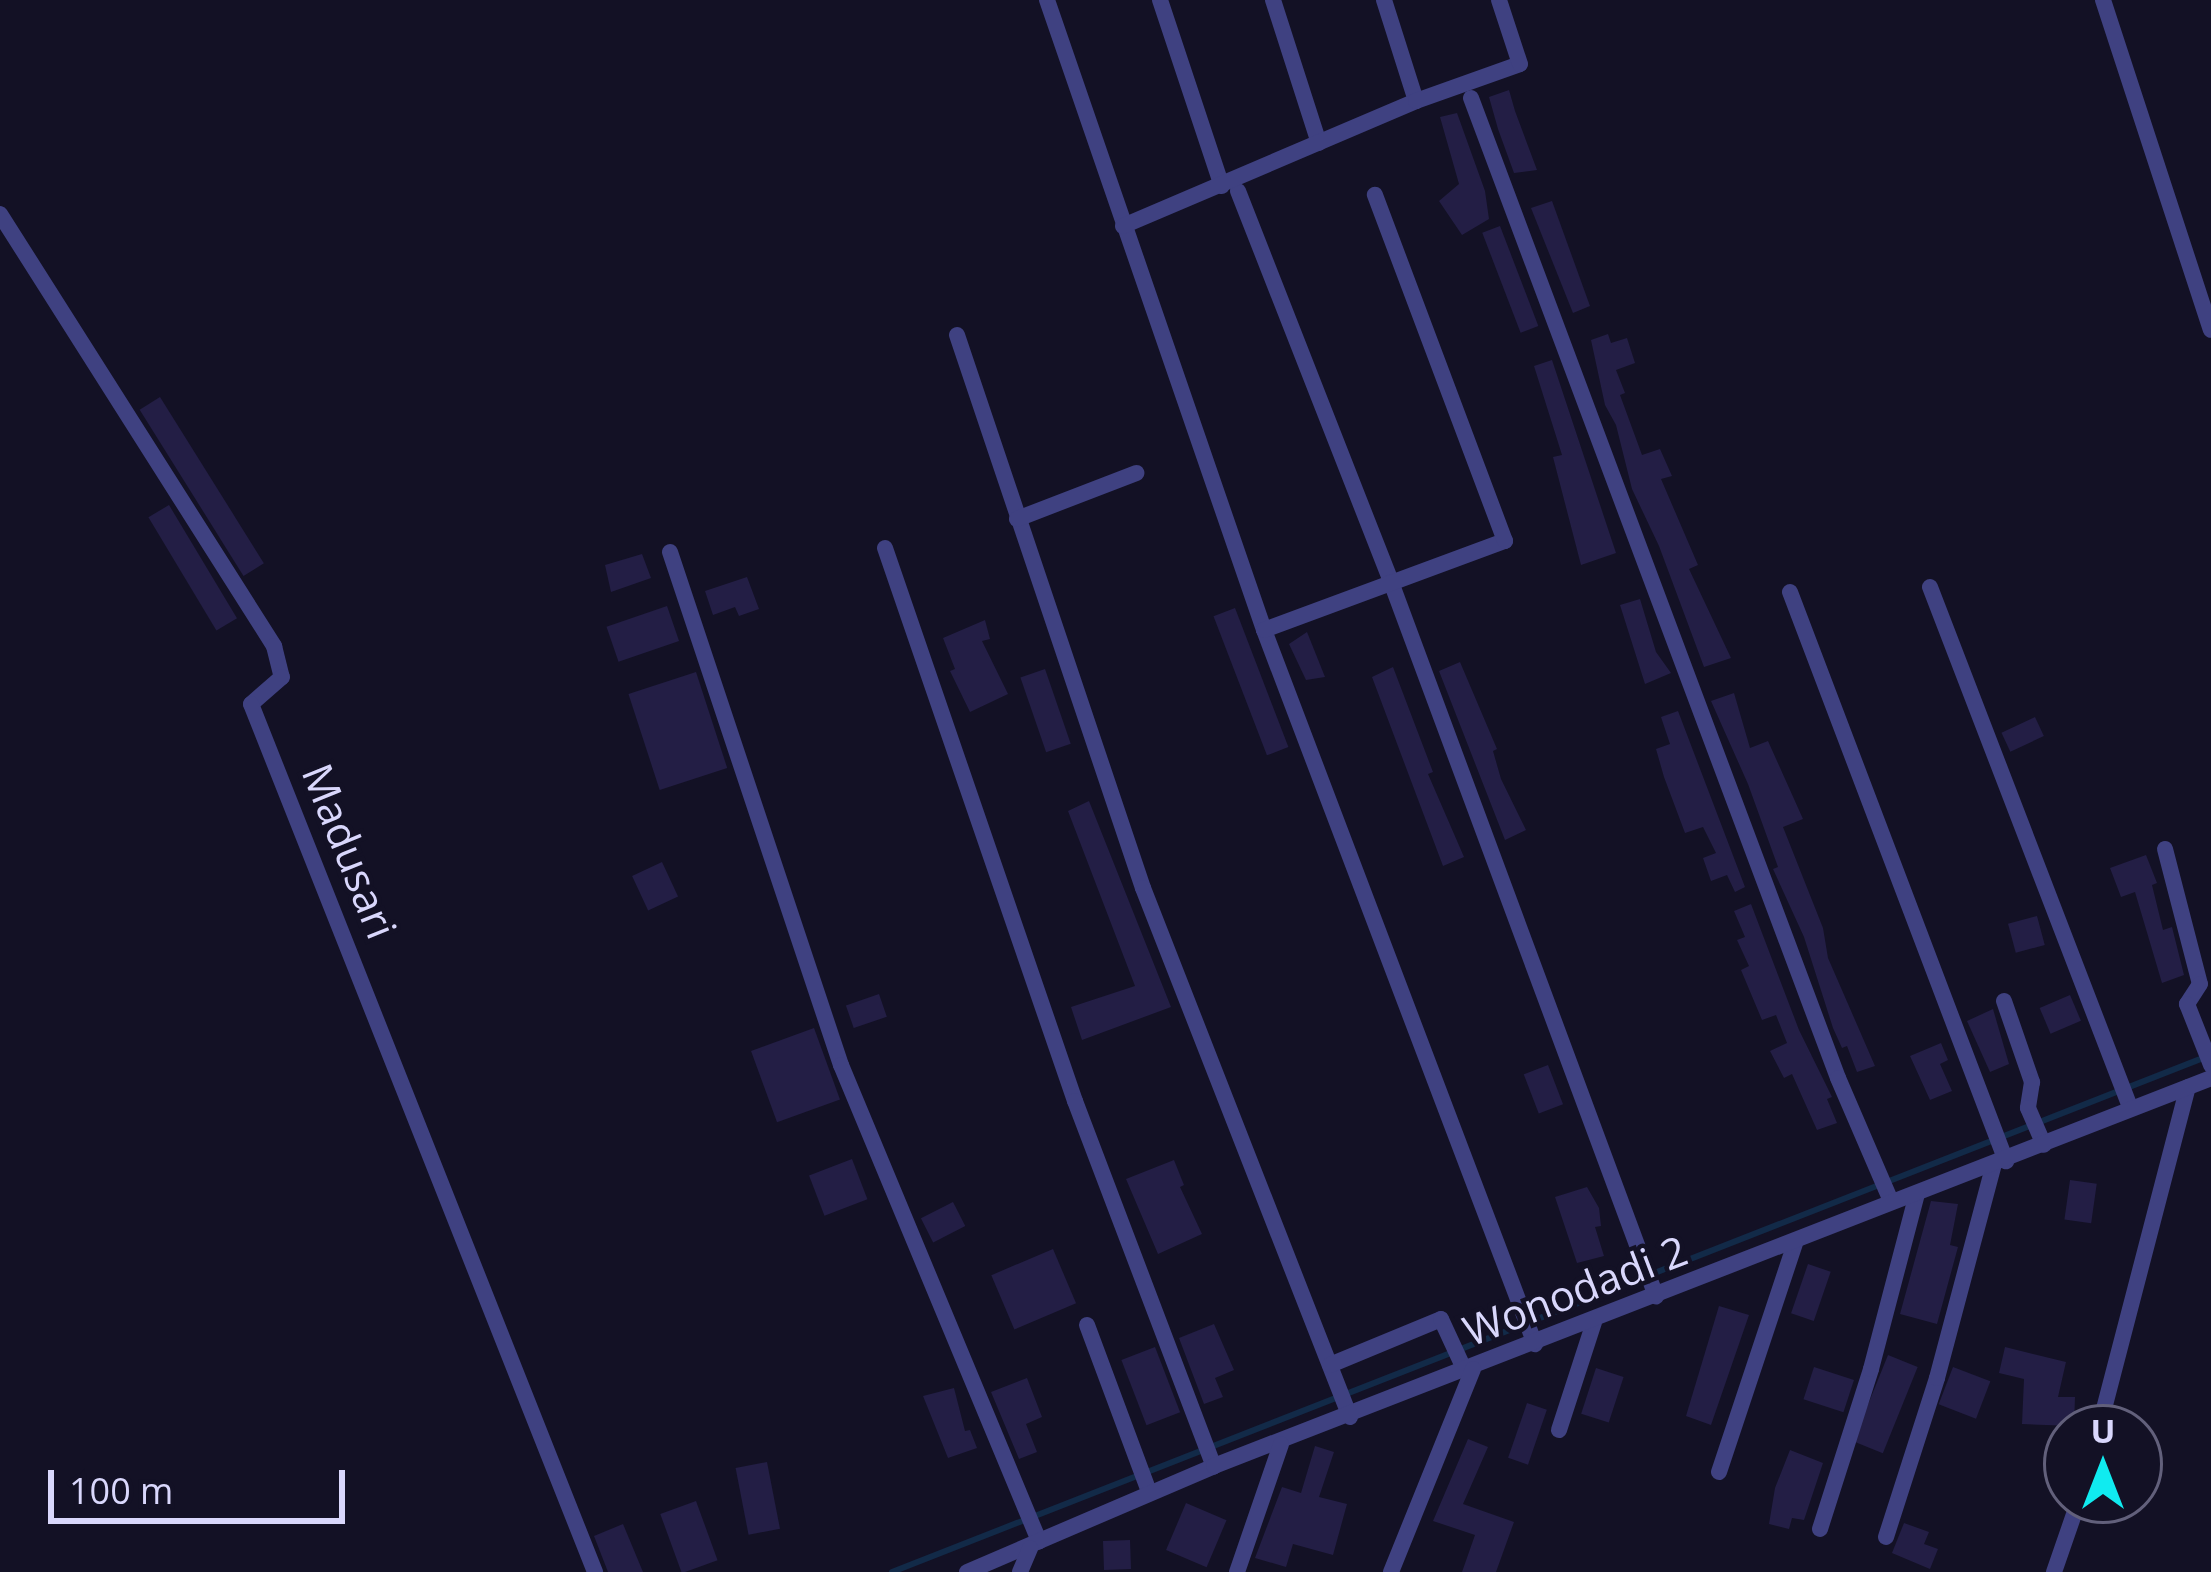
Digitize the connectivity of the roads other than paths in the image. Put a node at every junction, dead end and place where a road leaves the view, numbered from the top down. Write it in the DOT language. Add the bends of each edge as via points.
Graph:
graph roads {
  1 [pos="1047,0"];
  2 [pos="1160,0"];
  3 [pos="1273,0"];
  4 [pos="1384,0"];
  5 [pos="1499,0"];
  6 [pos="2103,0"];
  7 [pos="1472,98"];
  8 [pos="1416,101"];
  9 [pos="1319,143"];
  10 [pos="1230,188"];
  11 [pos="1375,196"];
  12 [pos="0,214"];
  13 [pos="1123,226"];
  14 [pos="2211,330"];
  15 [pos="957,335"];
  16 [pos="1136,473"];
  17 [pos="1017,519"];
  18 [pos="885,548"];
  19 [pos="670,552"];
  20 [pos="1391,582"];
  21 [pos="1930,587"];
  22 [pos="1790,592"];
  23 [pos="1264,630"];
  24 [pos="2165,849"];
  25 [pos="2004,1000"];
  26 [pos="2209,1059"];
  27 [pos="2211,1078"];
  28 [pos="2188,1087"];
  29 [pos="2126,1095"];
  30 [pos="2040,1136"];
  31 [pos="1998,1153"];
  32 [pos="1917,1194"];
  33 [pos="1889,1196"];
  34 [pos="1795,1244"];
  35 [pos="1650,1281"];
  36 [pos="1594,1322"];
  37 [pos="1087,1325"];
  38 [pos="1530,1332"];
  39 [pos="1330,1365"];
  40 [pos="1466,1367"];
  41 [pos="2105,1404"];
  42 [pos="1348,1412"];
  43 [pos="1559,1430"];
  44 [pos="1281,1444"];
  45 [pos="1211,1454"];
  46 [pos="1719,1472"];
  47 [pos="1145,1481"];
  48 [pos="2071,1524"];
  49 [pos="1820,1529"];
  50 [pos="1032,1533"];
  51 [pos="1886,1538"];
  52 [pos="595,1572"];
  53 [pos="967,1572"];
  54 [pos="1020,1572"];
  55 [pos="1237,1572"];
  56 [pos="1391,1572"];
  57 [pos="2054,1572"];
  1 -- 13 [label="street"];
  2 -- 10 [label="street"];
  3 -- 9 [label="street"];
  4 -- 8 [label="street"];
  5 -- 8 [label="street" via="1520,64"];
  6 -- 14 [label="street"];
  7 -- 33 [label="street"];
  8 -- 9 [label="street"];
  9 -- 10 [label="street"];
  10 -- 13 [label="street"];
  10 -- 20 [label="street"];
  11 -- 20 [label="street" via="1505,541"];
  12 -- 52 [label="street, Madusari" via="274,646 282,677 251,704"];
  13 -- 23 [label="street"];
  15 -- 17 [label="street"];
  16 -- 17 [label="street"];
  17 -- 39 [label="street" via="1143,888"];
  18 -- 45 [label="street" via="1076,1101"];
  19 -- 50 [label="street" via="841,1065"];
  20 -- 23 [label="street"];
  20 -- 35 [label="street"];
  21 -- 29 [label="street"];
  22 -- 31 [label="street"];
  23 -- 38 [label="street"];
  24 -- 26 [label="street" via="2200,984 2187,1004"];
  25 -- 30 [label="street" via="2032,1082 2028,1108"];
  27 -- 28 [label="street, Wonodadi 2"];
  28 -- 29 [label="street, Wonodadi 2"];
  28 -- 41 [label="street"];
  29 -- 30 [label="street, Wonodadi 2"];
  30 -- 31 [label="street, Wonodadi 2"];
  31 -- 32 [label="street, Wonodadi 2"];
  31 -- 51 [label="street"];
  32 -- 33 [label="street, Wonodadi 2"];
  32 -- 49 [label="street"];
  33 -- 34 [label="street, Wonodadi 2"];
  34 -- 35 [label="street, Wonodadi 2"];
  34 -- 46 [label="street"];
  35 -- 36 [label="street, Wonodadi 2"];
  36 -- 38 [label="street, Wonodadi 2"];
  36 -- 43 [label="street"];
  37 -- 47 [label="street"];
  38 -- 40 [label="street, Wonodadi 2"];
  39 -- 40 [label="street" via="1442,1319"];
  39 -- 42 [label="street"];
  40 -- 42 [label="street, Wonodadi 2"];
  40 -- 56 [label="street"];
  42 -- 44 [label="street, Wonodadi 2"];
  44 -- 45 [label="street, Wonodadi 2"];
  44 -- 55 [label="street"];
  45 -- 47 [label="street, Wonodadi 2"];
  47 -- 50 [label="street, Wonodadi 2"];
  48 -- 57 [label="street"];
  50 -- 53 [label="street, Wonodadi 2"];
  50 -- 54 [label="street"];
}
